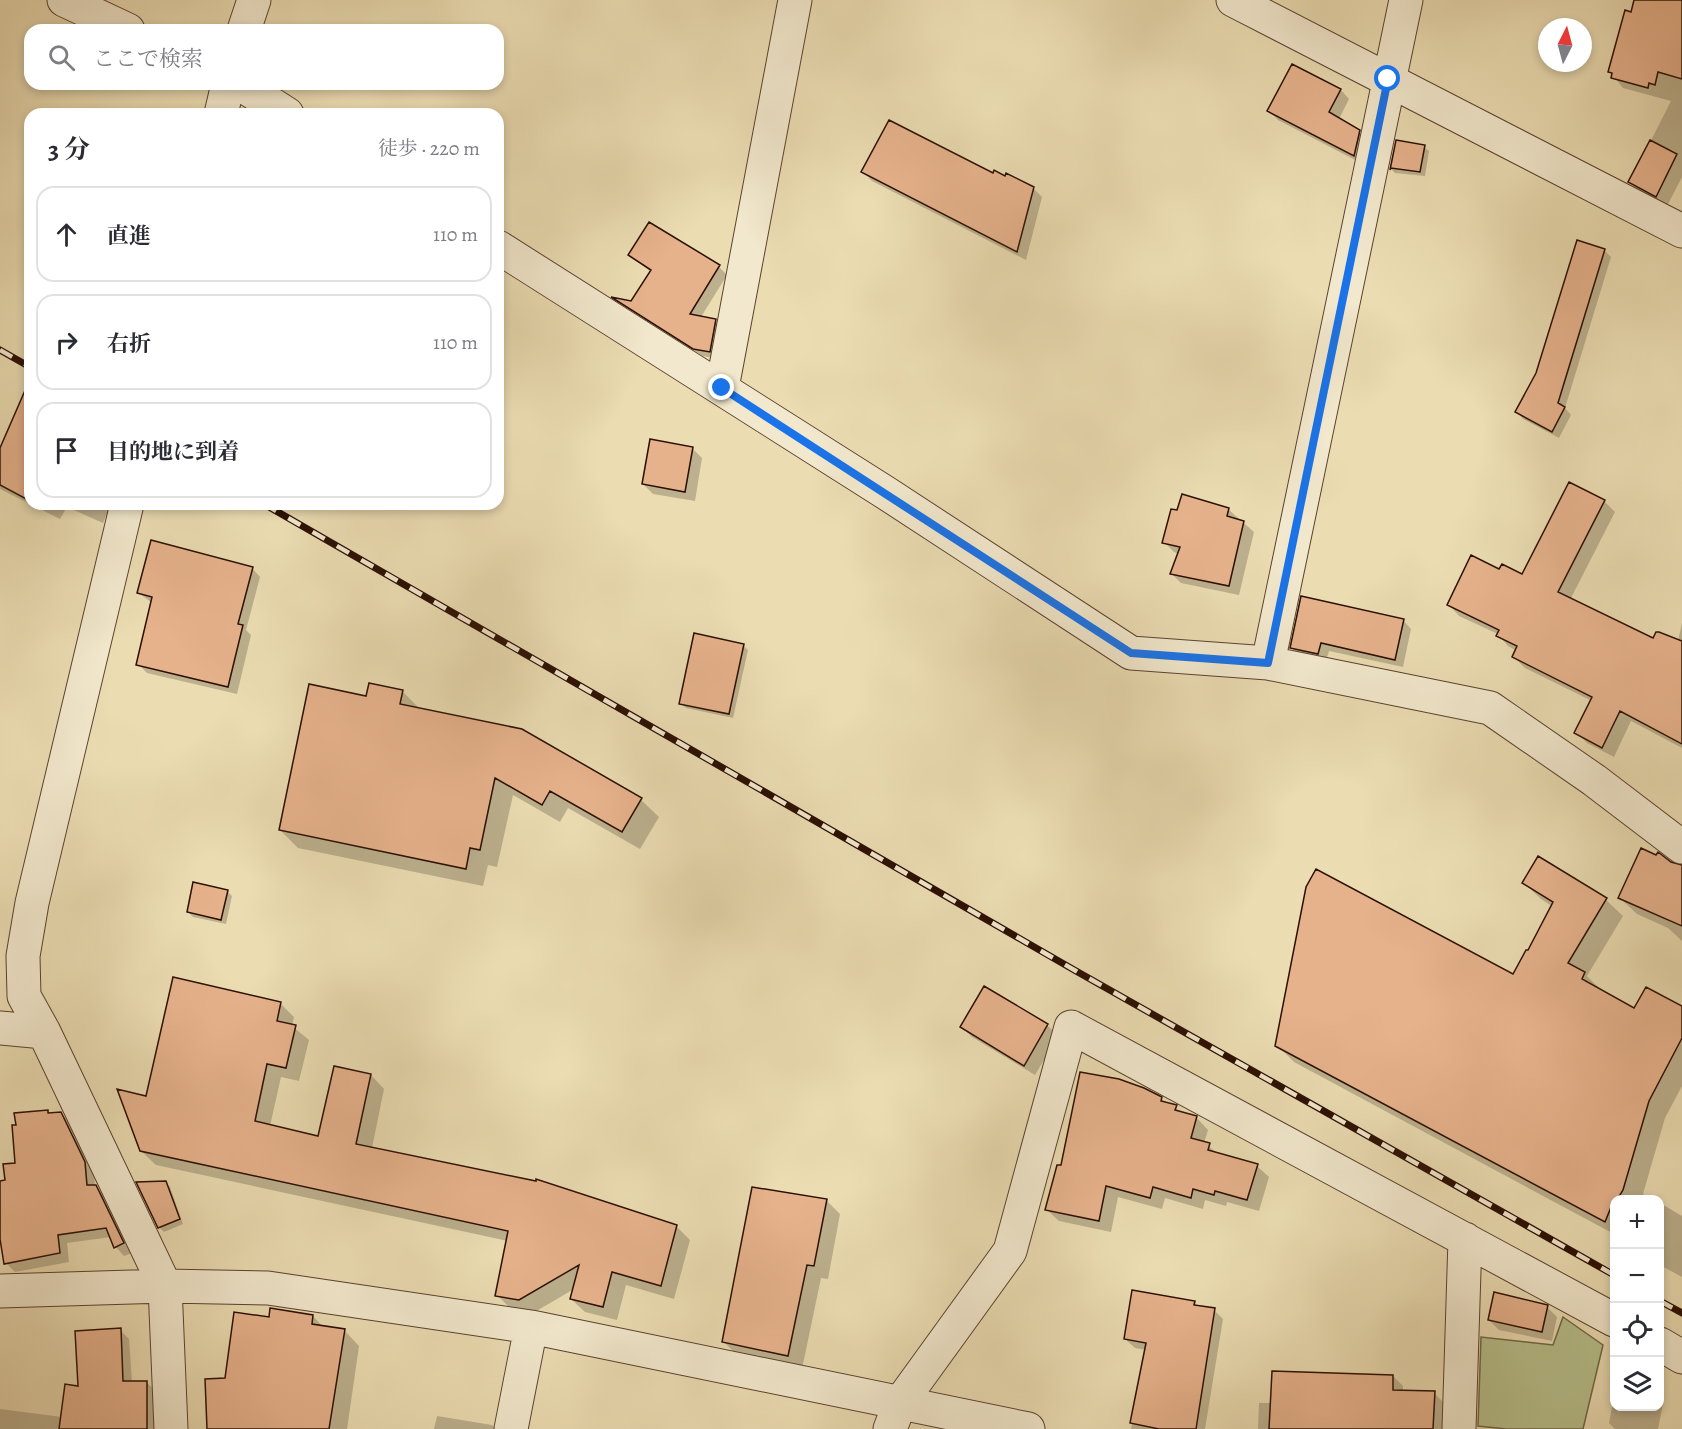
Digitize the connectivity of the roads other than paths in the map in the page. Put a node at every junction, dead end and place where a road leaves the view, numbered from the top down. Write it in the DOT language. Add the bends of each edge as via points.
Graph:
graph roads {
  1 [pos="64,0"];
  2 [pos="254,0"];
  3 [pos="795,0"];
  4 [pos="1233,0"];
  5 [pos="1406,0"];
  6 [pos="115,24"];
  7 [pos="246,24"];
  8 [pos="1388,79"];
  9 [pos="227,90"];
  10 [pos="249,90"];
  11 [pos="222,108"];
  12 [pos="278,108"];
  13 [pos="1682,231"];
  14 [pos="504,251"];
  15 [pos="722,388"];
  16 [pos="127,510"];
  17 [pos="1268,663"];
  18 [pos="1682,847"];
  19 [pos="0,1028"];
  20 [pos="44,1032"];
  21 [pos="1465,1239"];
  22 [pos="165,1286"];
  23 [pos="0,1292"];
  24 [pos="1610,1318"];
  25 [pos="531,1327"];
  26 [pos="1664,1347"];
  27 [pos="1682,1357"];
  28 [pos="895,1416"];
  29 [pos="171,1429"];
  30 [pos="511,1429"];
  31 [pos="1028,1429"];
  32 [pos="1459,1429"];
  1 -- 6 [label="street"];
  2 -- 7 [label="street"];
  3 -- 15 [label="street"];
  4 -- 8 [label="street"];
  5 -- 8 [label="street"];
  8 -- 13 [label="street"];
  8 -- 17 [label="street"];
  9 -- 11 [label="street"];
  10 -- 12 [label="street"];
  14 -- 15 [label="street"];
  15 -- 17 [label="street" via="1131,653"];
  16 -- 20 [label="street" via="32,903 23,956 24,996"];
  17 -- 18 [label="street" via="1490,708"];
  19 -- 20 [label="street"];
  20 -- 22 [label="street"];
  21 -- 24 [label="street"];
  21 -- 28 [label="street" via="1071,1028 1010,1251"];
  21 -- 32 [label="street"];
  22 -- 23 [label="street"];
  22 -- 25 [label="street" via="268,1288"];
  22 -- 29 [label="street"];
  25 -- 28 [label="street"];
  25 -- 30 [label="street"];
  26 -- 27 [label="street"];
  28 -- 31 [label="street"];
}
